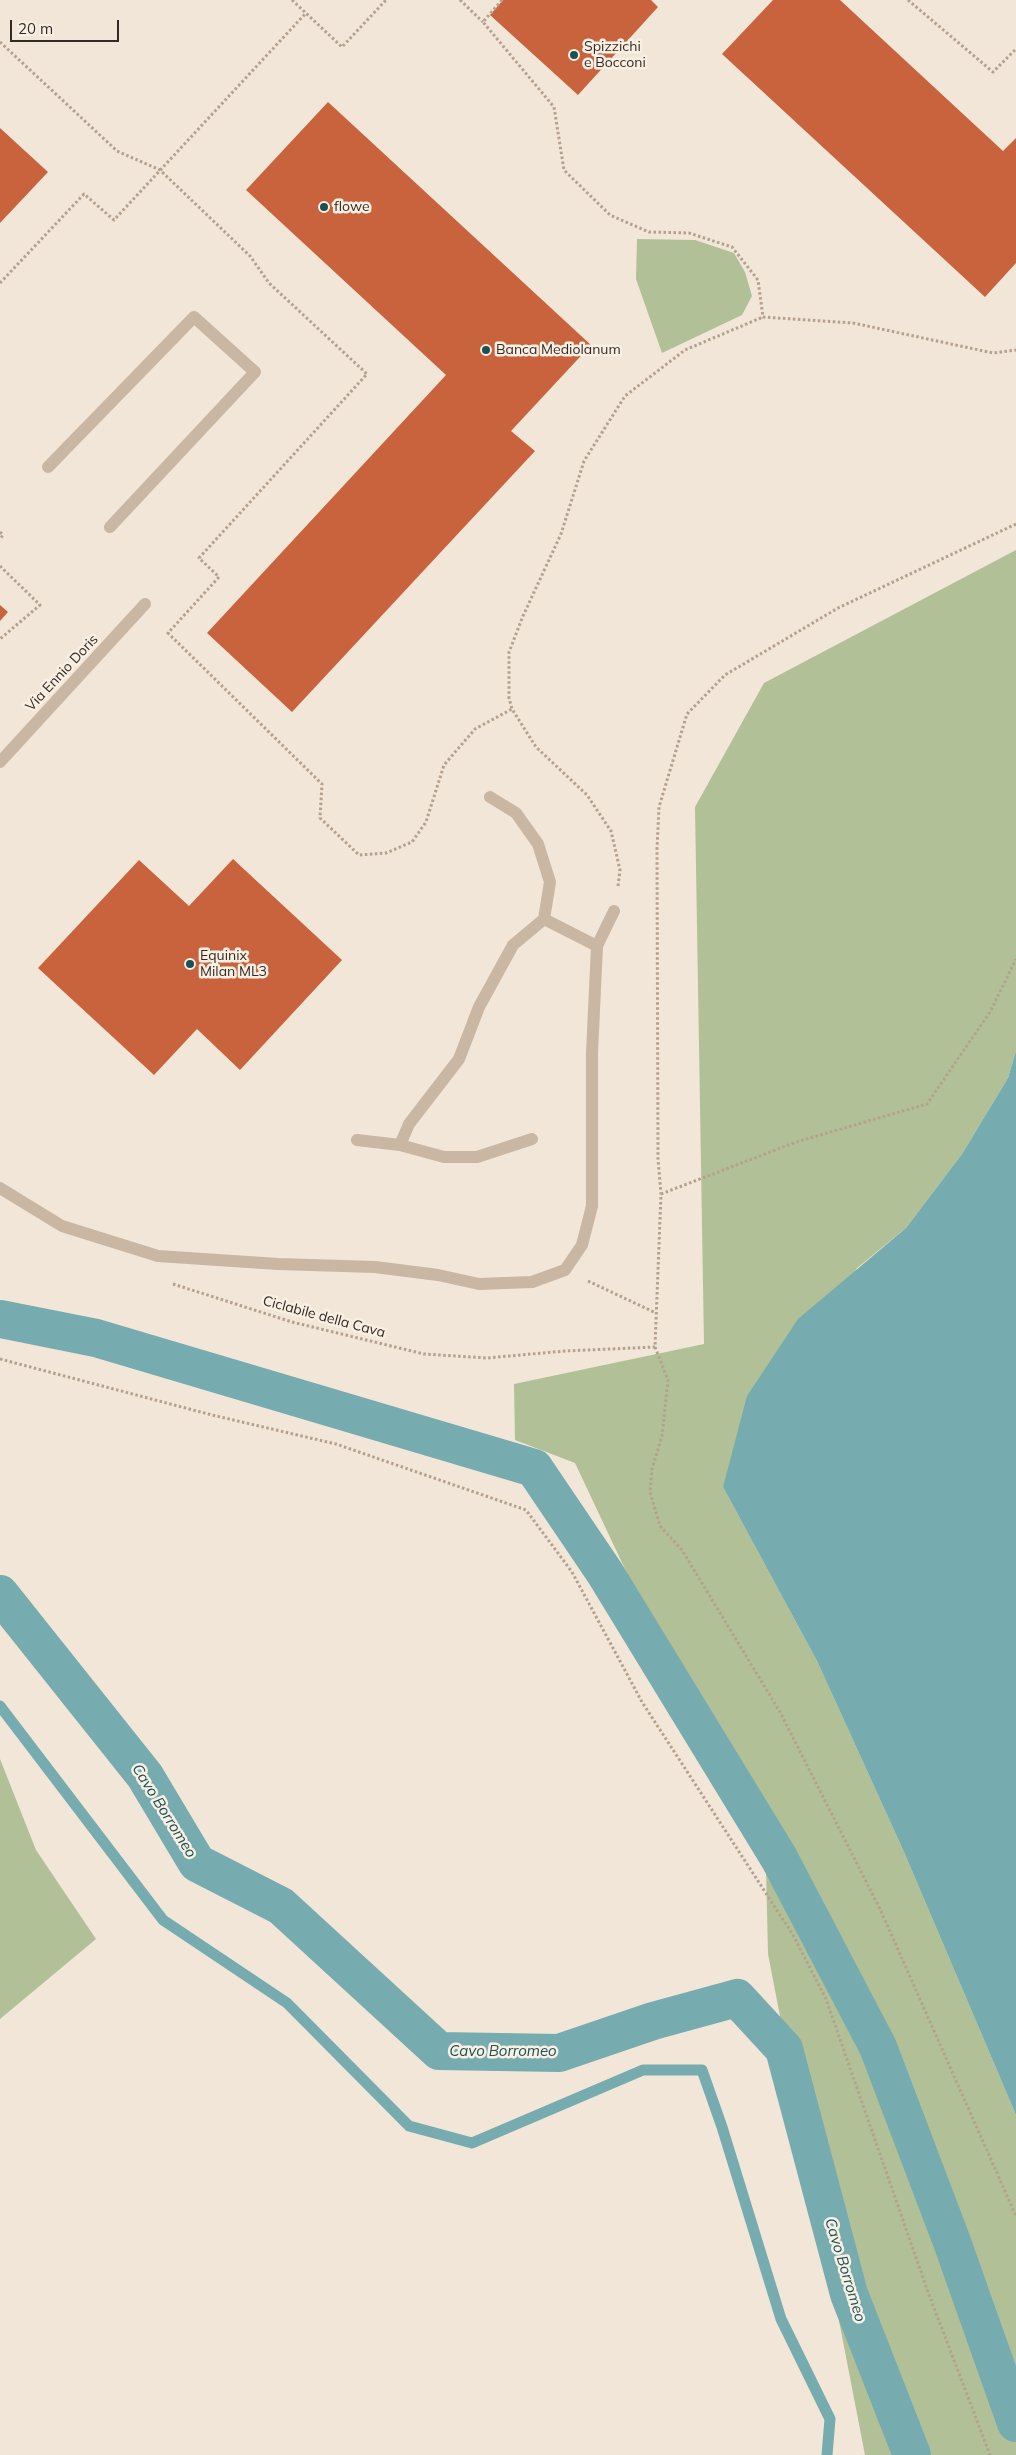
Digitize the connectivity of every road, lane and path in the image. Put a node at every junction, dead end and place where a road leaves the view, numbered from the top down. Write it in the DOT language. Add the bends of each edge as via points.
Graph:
graph roads {
  1 [pos="292,0"];
  2 [pos="386,0"];
  3 [pos="460,0"];
  4 [pos="502,0"];
  5 [pos="908,0"];
  6 [pos="306,13"];
  7 [pos="483,22"];
  8 [pos="0,42"];
  9 [pos="1016,49"];
  10 [pos="160,170"];
  11 [pos="0,283"];
  12 [pos="763,317"];
  13 [pos="1016,350"];
  14 [pos="48,467"];
  15 [pos="1016,524"];
  16 [pos="110,527"];
  17 [pos="0,532"];
  18 [pos="0,540"];
  19 [pos="0,566"];
  20 [pos="145,604"];
  21 [pos="0,639"];
  22 [pos="512,709"];
  23 [pos="0,762"];
  24 [pos="490,797"];
  25 [pos="614,910"];
  26 [pos="544,919"];
  27 [pos="597,946"];
  28 [pos="1016,959"];
  29 [pos="532,1139"];
  30 [pos="357,1140"];
  31 [pos="400,1145"];
  32 [pos="0,1188"];
  33 [pos="661,1194"];
  34 [pos="565,1270"];
  35 [pos="169,1283"];
  36 [pos="656,1313"];
  37 [pos="655,1347"];
  38 [pos="0,1359"];
  39 [pos="1016,2216"];
  40 [pos="990,2455"];
  1 -- 6 [label="path"];
  2 -- 6 [label="path" via="342,47"];
  3 -- 7 [label="path"];
  4 -- 7 [label="path"];
  5 -- 9 [label="path" via="993,72"];
  6 -- 10 [label="path"];
  7 -- 12 [label="path" via="554,107 564,170 610,215 649,232 689,233 732,247 758,280"];
  8 -- 10 [label="path" via="117,151"];
  10 -- 11 [label="path" via="114,220 84,194"];
  10 -- 22 [label="path" via="250,256 269,283 367,374 199,558 220,577 168,633 322,784 320,818 359,855 386,853 412,842 426,822 444,765 475,729"];
  12 -- 13 [label="path" via="853,323 993,353"];
  12 -- 22 [label="path" via="685,350 625,396 584,461 561,534 509,652"];
  14 -- 16 [label="street" via="194,317 255,372"];
  15 -- 33 [label="path" via="838,608 725,675 687,714 659,807 658,1139"];
  17 -- 18 [label="path" via="3,535"];
  19 -- 21 [label="path" via="40,605"];
  20 -- 23 [label="street, Via Ennio Doris"];
  22 -- 25 [label="path" via="536,747 587,795 611,831 620,870"];
  24 -- 26 [label="street" via="516,813 538,844 550,882"];
  25 -- 27 [label="street"];
  26 -- 27 [label="street"];
  26 -- 31 [label="street" via="513,945 479,1007 459,1059 409,1124"];
  27 -- 34 [label="street" via="592,1053 592,1206 582,1245"];
  28 -- 33 [label="path" via="990,1012 927,1104 796,1142"];
  29 -- 31 [label="street" via="477,1157 444,1157"];
  30 -- 31 [label="street"];
  32 -- 34 [label="street" via="62,1226 158,1256 375,1267 479,1284 532,1282"];
  33 -- 36 [label="path"];
  34 -- 36 [label="path"];
  35 -- 37 [label="path, Ciclabile della Cava" via="292,1322 424,1354 486,1358"];
  36 -- 37 [label="path"];
  37 -- 39 [label="path" via="668,1380 662,1436 652,1469 650,1492 660,1526 682,1550 780,1712 880,1909"];
  38 -- 40 [label="path" via="336,1444 526,1510 572,1572 642,1702 794,1934 826,1999 924,2282"];
}
